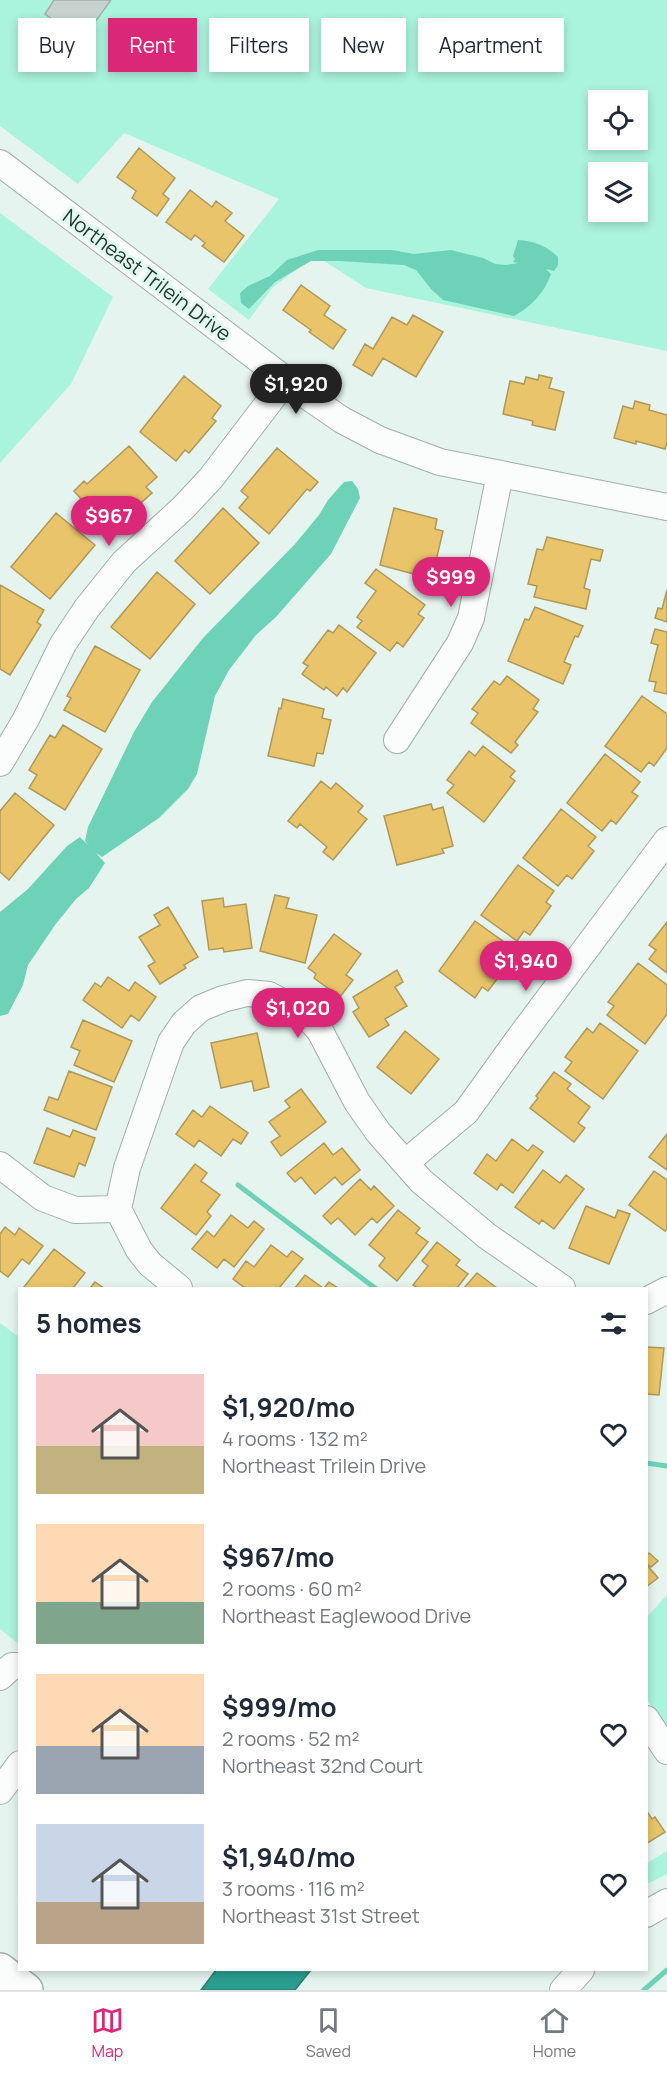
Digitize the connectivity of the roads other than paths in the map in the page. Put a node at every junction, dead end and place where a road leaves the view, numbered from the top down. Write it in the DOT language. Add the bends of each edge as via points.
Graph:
graph roads {
  1 [pos="0,163"];
  2 [pos="286,380"];
  3 [pos="500,474"];
  4 [pos="667,507"];
  5 [pos="398,740"];
  6 [pos="0,763"];
  7 [pos="667,840"];
  8 [pos="405,1163"];
  9 [pos="0,1165"];
  10 [pos="118,1209"];
  11 [pos="177,1287"];
  12 [pos="561,1287"];
  13 [pos="667,1290"];
  14 [pos="648,1300"];
  15 [pos="18,1666"];
  16 [pos="0,1677"];
  17 [pos="648,1722"];
  18 [pos="667,1751"];
  19 [pos="18,1767"];
  20 [pos="0,1791"];
  21 [pos="667,1902"];
  22 [pos="648,1913"];
  23 [pos="0,1970"];
  24 [pos="580,1971"];
  25 [pos="26,1990"];
  26 [pos="563,1990"];
  1 -- 2 [label="street, Northeast Trilein Drive"];
  2 -- 3 [label="street, Northeast Trilein Drive" via="342,420 380,440 440,462"];
  2 -- 6 [label="street" via="211,478 124,562 87,608 63,644"];
  3 -- 4 [label="street, Northeast Trilein Drive"];
  3 -- 5 [label="street" via="471,618"];
  7 -- 8 [label="street" via="466,1112"];
  8 -- 10 [label="street" via="357,1102 320,1031 306,1015 269,995 247,993 201,1008 171,1042 127,1168"];
  8 -- 12 [label="street" via="487,1236"];
  9 -- 10 [label="street" via="43,1198 75,1210"];
  10 -- 11 [label="street" via="150,1264"];
  13 -- 14 [label="street"];
  15 -- 16 [label="street" via="12,1666"];
  17 -- 18 [label="street"];
  19 -- 20 [label="street"];
  21 -- 22 [label="street"];
  23 -- 25 [label="main road"];
  24 -- 26 [label="street"];
}
